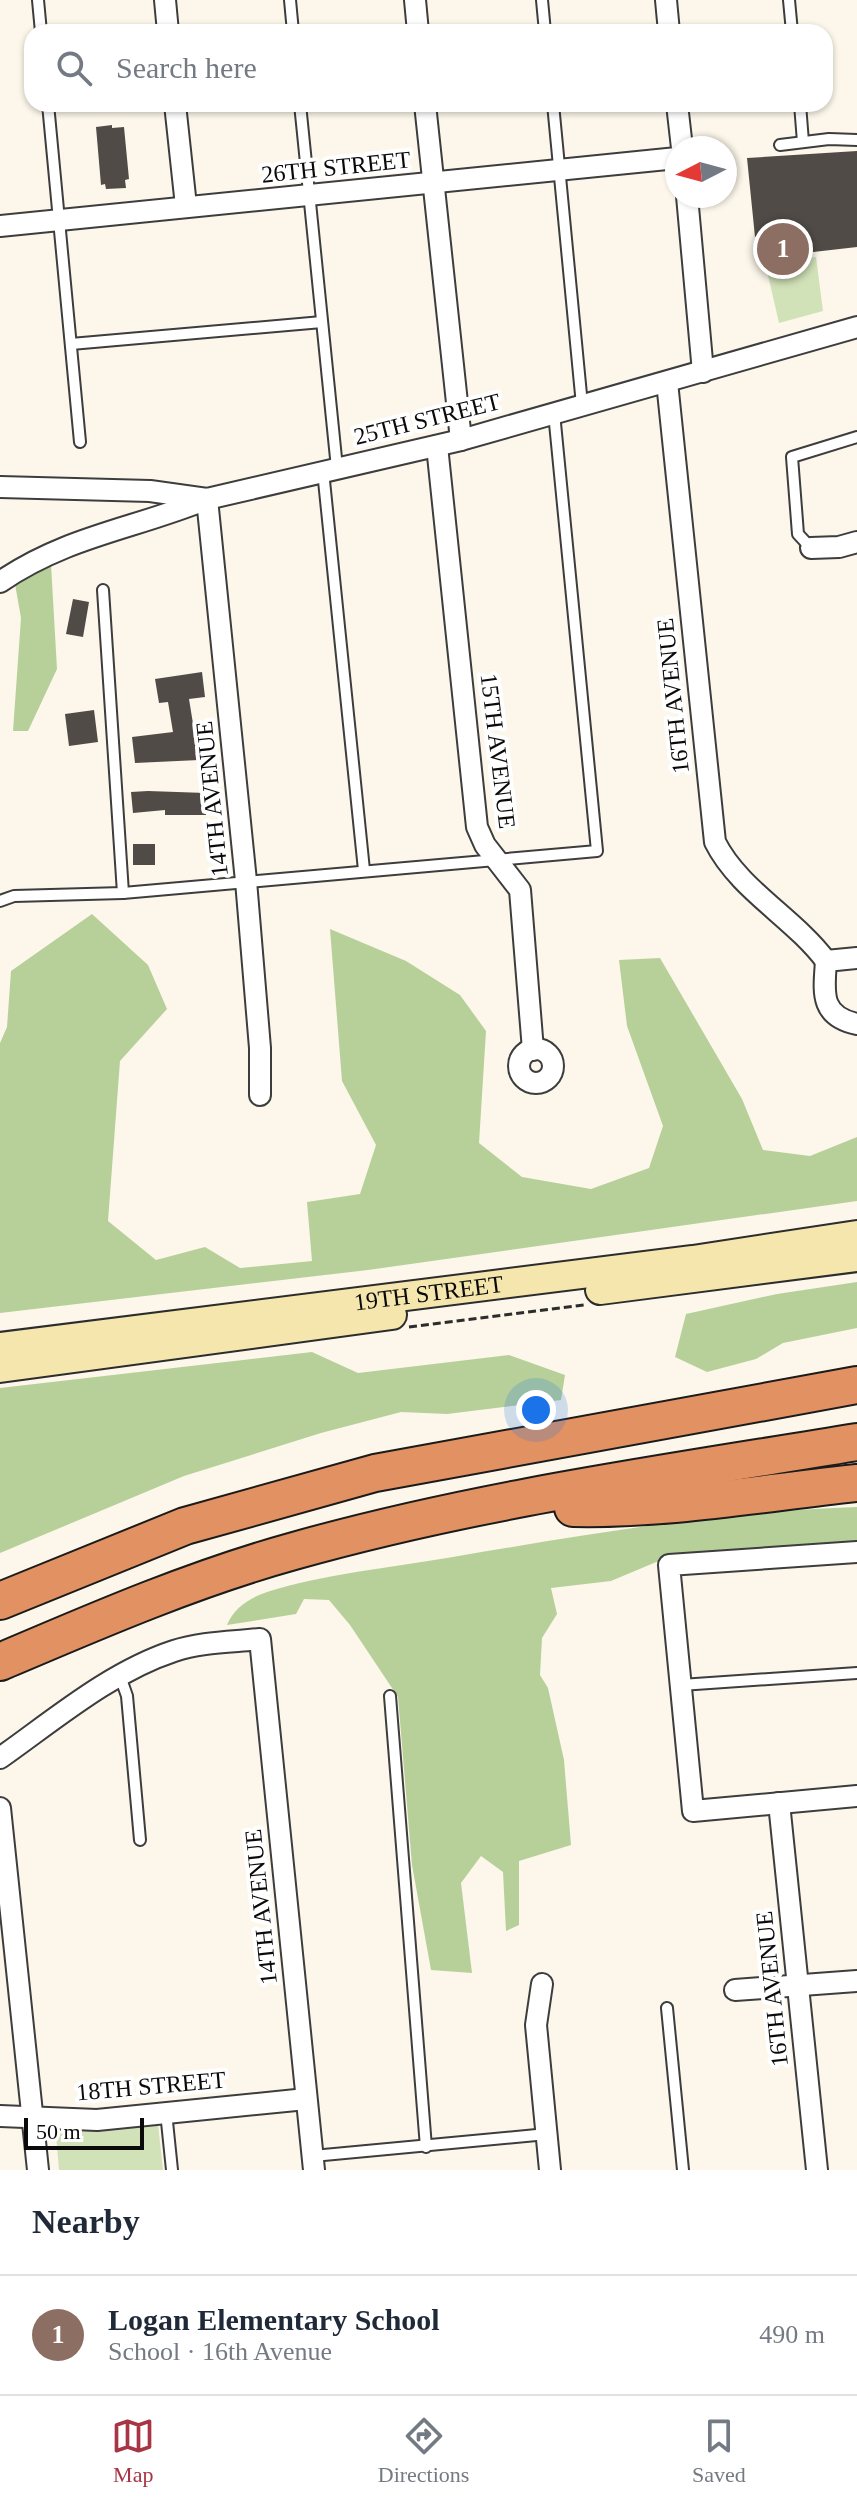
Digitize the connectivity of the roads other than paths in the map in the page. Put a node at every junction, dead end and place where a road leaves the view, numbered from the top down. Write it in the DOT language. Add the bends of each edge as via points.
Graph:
graph roads {
  1 [pos="38,0"];
  2 [pos="165,0"];
  3 [pos="290,0"];
  4 [pos="415,0"];
  5 [pos="542,0"];
  6 [pos="666,0"];
  7 [pos="789,0"];
  8 [pos="40,24"];
  9 [pos="167,24"];
  10 [pos="292,24"];
  11 [pos="417,24"];
  12 [pos="544,24"];
  13 [pos="668,24"];
  14 [pos="791,24"];
  15 [pos="49,112"];
  16 [pos="176,112"];
  17 [pos="301,112"];
  18 [pos="426,112"];
  19 [pos="554,112"];
  20 [pos="678,112"];
  21 [pos="801,112"];
  22 [pos="681,136"];
  23 [pos="857,140"];
  24 [pos="803,142"];
  25 [pos="780,145"];
  26 [pos="665,159"];
  27 [pos="559,170"];
  28 [pos="433,183"];
  29 [pos="309,196"];
  30 [pos="186,206"];
  31 [pos="688,208"];
  32 [pos="60,220"];
  33 [pos="0,226"];
  34 [pos="322,322"];
  35 [pos="857,327"];
  36 [pos="71,344"];
  37 [pos="703,372"];
  38 [pos="667,382"];
  39 [pos="582,405"];
  40 [pos="554,413"];
  41 [pos="857,437"];
  42 [pos="461,440"];
  43 [pos="80,442"];
  44 [pos="437,446"];
  45 [pos="330,470"];
  46 [pos="0,487"];
  47 [pos="207,499"];
  48 [pos="857,542"];
  49 [pos="811,548"];
  50 [pos="0,582"];
  51 [pos="103,590"];
  52 [pos="496,858"];
  53 [pos="364,870"];
  54 [pos="246,881"];
  55 [pos="123,893"];
  56 [pos="0,901"];
  57 [pos="857,958"];
  58 [pos="826,961"];
  59 [pos="857,1024"];
  60 [pos="533,1050"];
  61 [pos="260,1095"];
  62 [pos="857,1235"];
  63 [pos="857,1257"];
  64 [pos="0,1347"];
  65 [pos="0,1368"];
  66 [pos="857,1385"];
  67 [pos="857,1442"];
  68 [pos="857,1483"];
  69 [pos="488,1505"];
  70 [pos="857,1552"];
  71 [pos="0,1601"];
  72 [pos="0,1662"];
  73 [pos="857,1673"];
  74 [pos="120,1676"];
  75 [pos="681,1685"];
  76 [pos="390,1696"];
  77 [pos="0,1758"];
  78 [pos="857,1796"];
  79 [pos="779,1803"];
  80 [pos="0,1808"];
  81 [pos="140,1840"];
  82 [pos="857,1981"];
  83 [pos="542,1984"];
  84 [pos="797,1985"];
  85 [pos="735,1990"];
  86 [pos="667,2008"];
  87 [pos="306,2099"];
  88 [pos="166,2111"];
  89 [pos="0,2116"];
  90 [pos="32,2116"];
  91 [pos="547,2134"];
  92 [pos="426,2147"];
  93 [pos="314,2163"];
  94 [pos="38,2170"];
  95 [pos="172,2170"];
  96 [pos="550,2170"];
  97 [pos="683,2170"];
  98 [pos="817,2170"];
  1 -- 8 [label="lane"];
  2 -- 9 [label="street"];
  3 -- 10 [label="lane"];
  4 -- 11 [label="street"];
  5 -- 12 [label="lane"];
  6 -- 13 [label="street"];
  7 -- 14 [label="lane"];
  15 -- 32 [label="lane"];
  16 -- 30 [label="street"];
  17 -- 29 [label="lane"];
  18 -- 28 [label="street"];
  19 -- 27 [label="lane"];
  20 -- 22 [label="street"];
  21 -- 24 [label="lane"];
  23 -- 24 [label="lane"];
  24 -- 25 [label="lane"];
  26 -- 27 [label="street, 26TH STREET"];
  27 -- 28 [label="street, 26TH STREET"];
  27 -- 39 [label="lane"];
  28 -- 29 [label="street, 26TH STREET"];
  28 -- 42 [label="street"];
  29 -- 30 [label="street, 26TH STREET"];
  29 -- 34 [label="lane"];
  30 -- 32 [label="street, 26TH STREET"];
  31 -- 37 [label="street"];
  32 -- 33 [label="street, 26TH STREET"];
  32 -- 36 [label="lane"];
  34 -- 36 [label="lane"];
  34 -- 45 [label="lane"];
  35 -- 37 [label="street, 25TH STREET"];
  36 -- 43 [label="lane"];
  37 -- 38 [label="street, 25TH STREET"];
  38 -- 39 [label="street, 25TH STREET"];
  38 -- 58 [label="street, 16TH AVENUE" via="715,842 727,863"];
  39 -- 40 [label="street, 25TH STREET"];
  40 -- 42 [label="street, 25TH STREET"];
  40 -- 52 [label="lane" via="597,851"];
  41 -- 49 [label="lane" via="792,457 798,534"];
  42 -- 44 [label="street, 25TH STREET"];
  44 -- 45 [label="street, 25TH STREET"];
  44 -- 52 [label="street, 15TH AVENUE" via="477,827"];
  45 -- 47 [label="street, 25TH STREET"];
  45 -- 53 [label="lane"];
  46 -- 47 [label="street, 25TH STREET" via="150,491"];
  47 -- 50 [label="street" via="74,541"];
  47 -- 54 [label="street, 14TH AVENUE"];
  48 -- 49 [label="street"];
  51 -- 55 [label="lane"];
  52 -- 53 [label="lane"];
  52 -- 60 [label="street, 15TH AVENUE" via="520,890"];
  53 -- 54 [label="lane"];
  54 -- 55 [label="lane"];
  54 -- 61 [label="street, 14TH AVENUE"];
  55 -- 56 [label="lane" via="71,892"];
  57 -- 58 [label="street"];
  58 -- 59 [label="street" via="822,987 827,1002 839,1018"];
  62 -- 64 [label="main road, 19TH STREET"];
  63 -- 65 [label="main road, 19TH STREET"];
  66 -- 71 [label="highway" via="375,1473 185,1526"];
  67 -- 69 [label="highway"];
  68 -- 69 [label="highway" via="608,1509"];
  69 -- 72 [label="highway" via="217,1574"];
  70 -- 75 [label="street" via="669,1565"];
  73 -- 75 [label="lane"];
  74 -- 77 [label="street"];
  74 -- 81 [label="lane" via="127,1696"];
  74 -- 87 [label="street, 14TH AVENUE" via="176,1650 260,1639"];
  75 -- 79 [label="street" via="693,1811"];
  76 -- 92 [label="lane"];
  78 -- 79 [label="street"];
  79 -- 84 [label="street, 16TH AVENUE"];
  80 -- 90 [label="street"];
  82 -- 84 [label="street"];
  83 -- 91 [label="street" via="536,2025"];
  84 -- 85 [label="street"];
  84 -- 98 [label="street, 16TH AVENUE"];
  86 -- 97 [label="lane"];
  87 -- 88 [label="street, 18TH STREET"];
  87 -- 93 [label="street, 14TH AVENUE"];
  88 -- 90 [label="street, 18TH STREET" via="97,2120"];
  88 -- 95 [label="lane"];
  89 -- 90 [label="street, 18TH STREET"];
  90 -- 94 [label="street"];
  91 -- 92 [label="lane"];
  91 -- 96 [label="street"];
  92 -- 93 [label="lane"];
}
